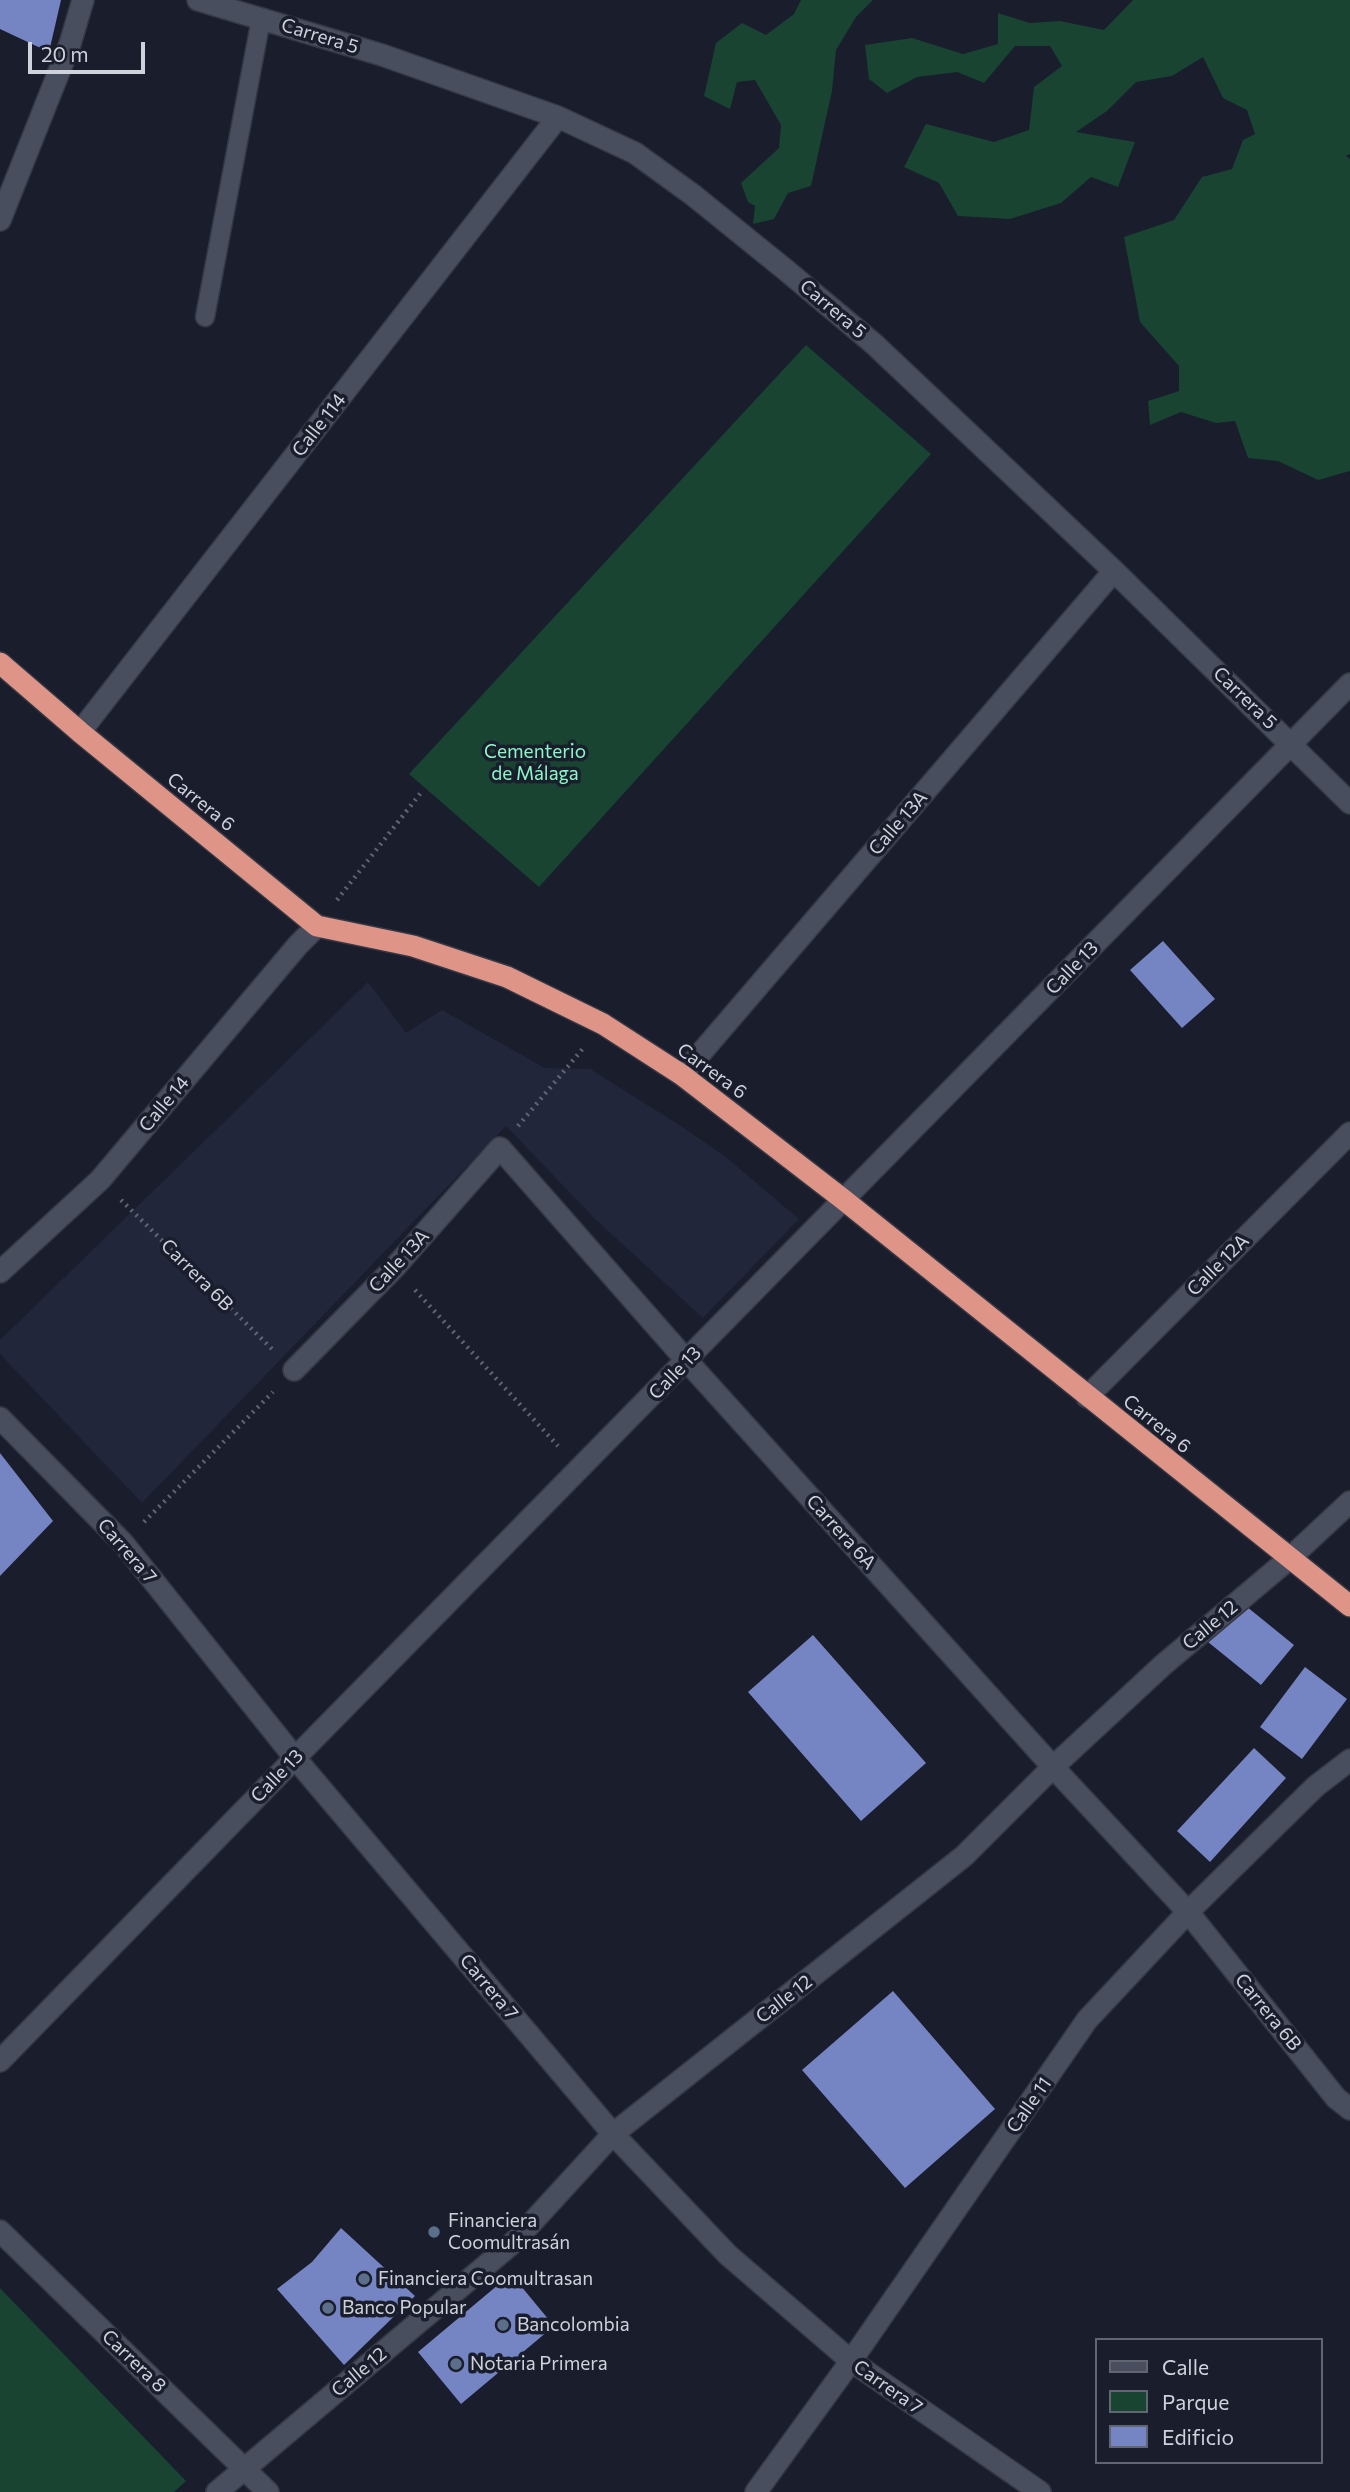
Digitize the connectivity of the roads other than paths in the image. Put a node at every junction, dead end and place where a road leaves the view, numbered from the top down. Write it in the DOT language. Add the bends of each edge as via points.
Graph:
graph roads {
  1 [pos="83,0"];
  2 [pos="198,0"];
  3 [pos="261,19"];
  4 [pos="558,117"];
  5 [pos="0,220"];
  6 [pos="205,317"];
  7 [pos="1114,571"];
  8 [pos="0,663"];
  9 [pos="1350,684"];
  10 [pos="80,732"];
  11 [pos="1292,744"];
  12 [pos="1350,803"];
  13 [pos="317,926"];
  14 [pos="682,1075"];
  15 [pos="1350,1133"];
  16 [pos="500,1148"];
  17 [pos="844,1200"];
  18 [pos="0,1272"];
  19 [pos="687,1361"];
  20 [pos="294,1370"];
  21 [pos="1087,1397"];
  22 [pos="0,1418"];
  23 [pos="1350,1502"];
  24 [pos="1290,1558"];
  25 [pos="1350,1606"];
  26 [pos="295,1758"];
  27 [pos="1350,1760"];
  28 [pos="1053,1767"];
  29 [pos="1188,1912"];
  30 [pos="0,2061"];
  31 [pos="1350,2109"];
  32 [pos="613,2134"];
  33 [pos="0,2231"];
  34 [pos="850,2361"];
  35 [pos="244,2468"];
  36 [pos="217,2492"];
  37 [pos="268,2492"];
  38 [pos="755,2492"];
  39 [pos="1040,2492"];
  1 -- 5 [label="street"];
  2 -- 3 [label="street, Carrera 5"];
  3 -- 4 [label="street, Carrera 5" via="382,55"];
  3 -- 6 [label="lane"];
  4 -- 7 [label="street, Carrera 5" via="635,153 787,271 874,344"];
  4 -- 10 [label="street, Calle 114"];
  7 -- 11 [label="street, Carrera 5"];
  7 -- 14 [label="street, Calle 13A"];
  8 -- 10 [label="highway, Carrera 6"];
  9 -- 11 [label="street, Calle 13"];
  10 -- 13 [label="highway, Carrera 6"];
  11 -- 12 [label="street, Carrera 5"];
  11 -- 17 [label="street, Calle 13"];
  13 -- 14 [label="highway, Carrera 6" via="413,946 507,978 603,1024"];
  13 -- 18 [label="street, Calle 14" via="100,1180"];
  14 -- 17 [label="highway, Carrera 6"];
  15 -- 21 [label="street, Calle 12A"];
  16 -- 19 [label="street, Carrera 6A"];
  16 -- 20 [label="street, Calle 13A" via="395,1267"];
  17 -- 19 [label="street, Calle 13"];
  17 -- 21 [label="highway, Carrera 6"];
  19 -- 26 [label="street, Calle 13"];
  19 -- 28 [label="street, Carrera 6A"];
  21 -- 24 [label="highway, Carrera 6"];
  22 -- 26 [label="street, Carrera 7" via="123,1543"];
  23 -- 24 [label="street, Calle 12"];
  24 -- 25 [label="highway, Carrera 6"];
  24 -- 28 [label="street, Calle 12" via="1163,1665"];
  26 -- 30 [label="street, Calle 13"];
  26 -- 32 [label="street, Carrera 7"];
  27 -- 29 [label="street, Calle 11" via="1316,1786"];
  28 -- 29 [label="street, Carrera 6A"];
  28 -- 32 [label="street, Calle 12" via="964,1856"];
  29 -- 31 [label="street, Carrera 6B" via="1336,2098"];
  29 -- 34 [label="street, Calle 11" via="1087,2020"];
  32 -- 34 [label="street, Carrera 7" via="728,2255"];
  32 -- 35 [label="street, Calle 12" via="515,2241"];
  33 -- 35 [label="street, Carrera 8"];
  34 -- 38 [label="street, Calle 11"];
  34 -- 39 [label="street, Carrera 7"];
  35 -- 36 [label="street, Calle 12"];
  35 -- 37 [label="street, Carrera 8"];
}
